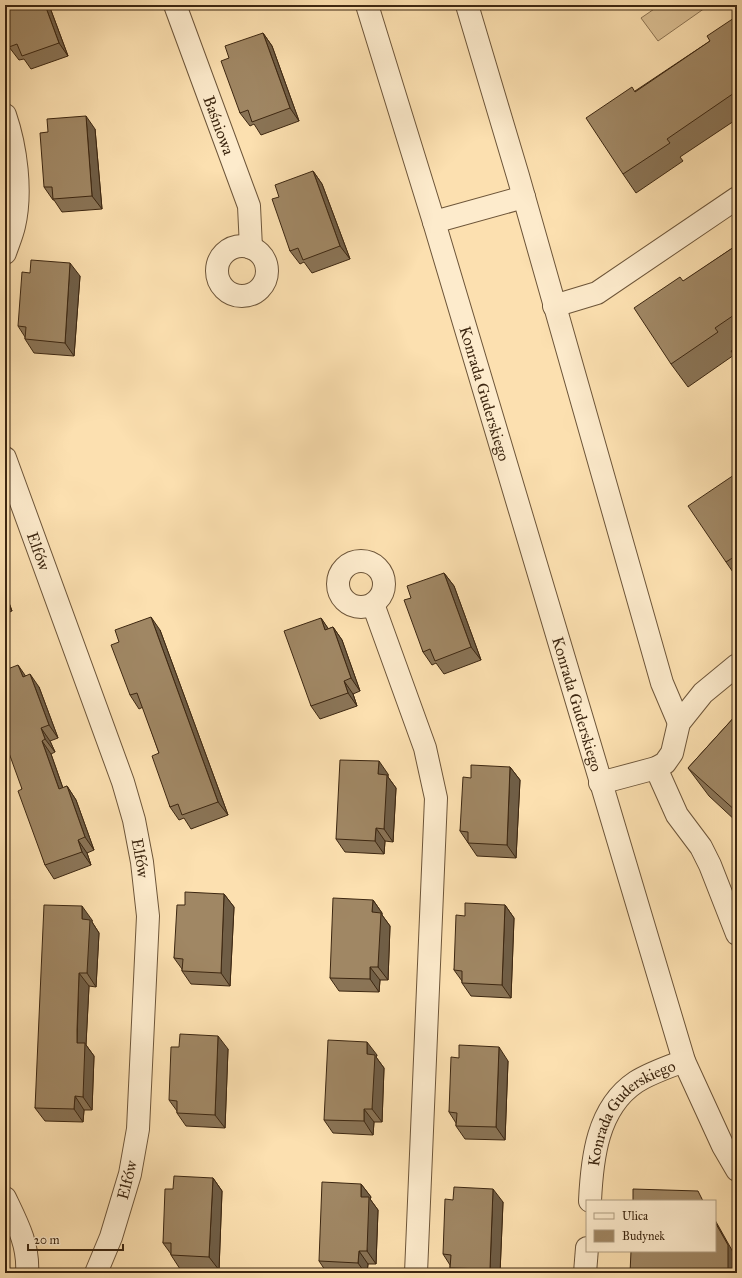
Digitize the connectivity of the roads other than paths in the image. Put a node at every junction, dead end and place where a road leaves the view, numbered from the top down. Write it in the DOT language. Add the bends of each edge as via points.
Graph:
graph roads {
  1 [pos="175,5"];
  2 [pos="367,5"];
  3 [pos="467,5"];
  4 [pos="5,115"];
  5 [pos="524,197"];
  6 [pos="737,198"];
  7 [pos="434,222"];
  8 [pos="251,248"];
  9 [pos="5,253"];
  10 [pos="554,306"];
  11 [pos="5,458"];
  12 [pos="373,604"];
  13 [pos="737,666"];
  14 [pos="679,723"];
  15 [pos="656,768"];
  16 [pos="600,783"];
  17 [pos="737,934"];
  18 [pos="684,1061"];
  19 [pos="737,1170"];
  20 [pos="5,1198"];
  21 [pos="590,1200"];
  22 [pos="587,1252"];
  23 [pos="27,1273"];
  24 [pos="96,1273"];
  25 [pos="416,1273"];
  26 [pos="586,1273"];
  1 -- 8 [label="street, Baśniowa" via="249,206"];
  2 -- 7 [label="street, Konrada Guderskiego"];
  3 -- 5 [label="street"];
  4 -- 9 [label="street" via="13,137 18,180 14,225"];
  5 -- 7 [label="street"];
  5 -- 10 [label="street"];
  6 -- 10 [label="street" via="597,293"];
  7 -- 16 [label="street, Konrada Guderskiego"];
  10 -- 14 [label="street" via="662,683"];
  11 -- 24 [label="street, Elfów" via="123,782 142,862 148,916 138,1129 130,1174 111,1237"];
  12 -- 25 [label="street" via="425,748 436,798"];
  13 -- 14 [label="street, Konrada Guderskiego" via="703,692"];
  14 -- 15 [label="street, Konrada Guderskiego" via="672,753"];
  15 -- 16 [label="street, Konrada Guderskiego"];
  15 -- 17 [label="street" via="677,815 701,847 710,865"];
  16 -- 18 [label="street, Konrada Guderskiego"];
  18 -- 19 [label="street" via="723,1146"];
  18 -- 21 [label="street, Konrada Guderskiego" via="635,1082 619,1097 605,1118 598,1137 592,1165"];
  20 -- 23 [label="street" via="22,1234 28,1261"];
  22 -- 26 [label="street"];
}
